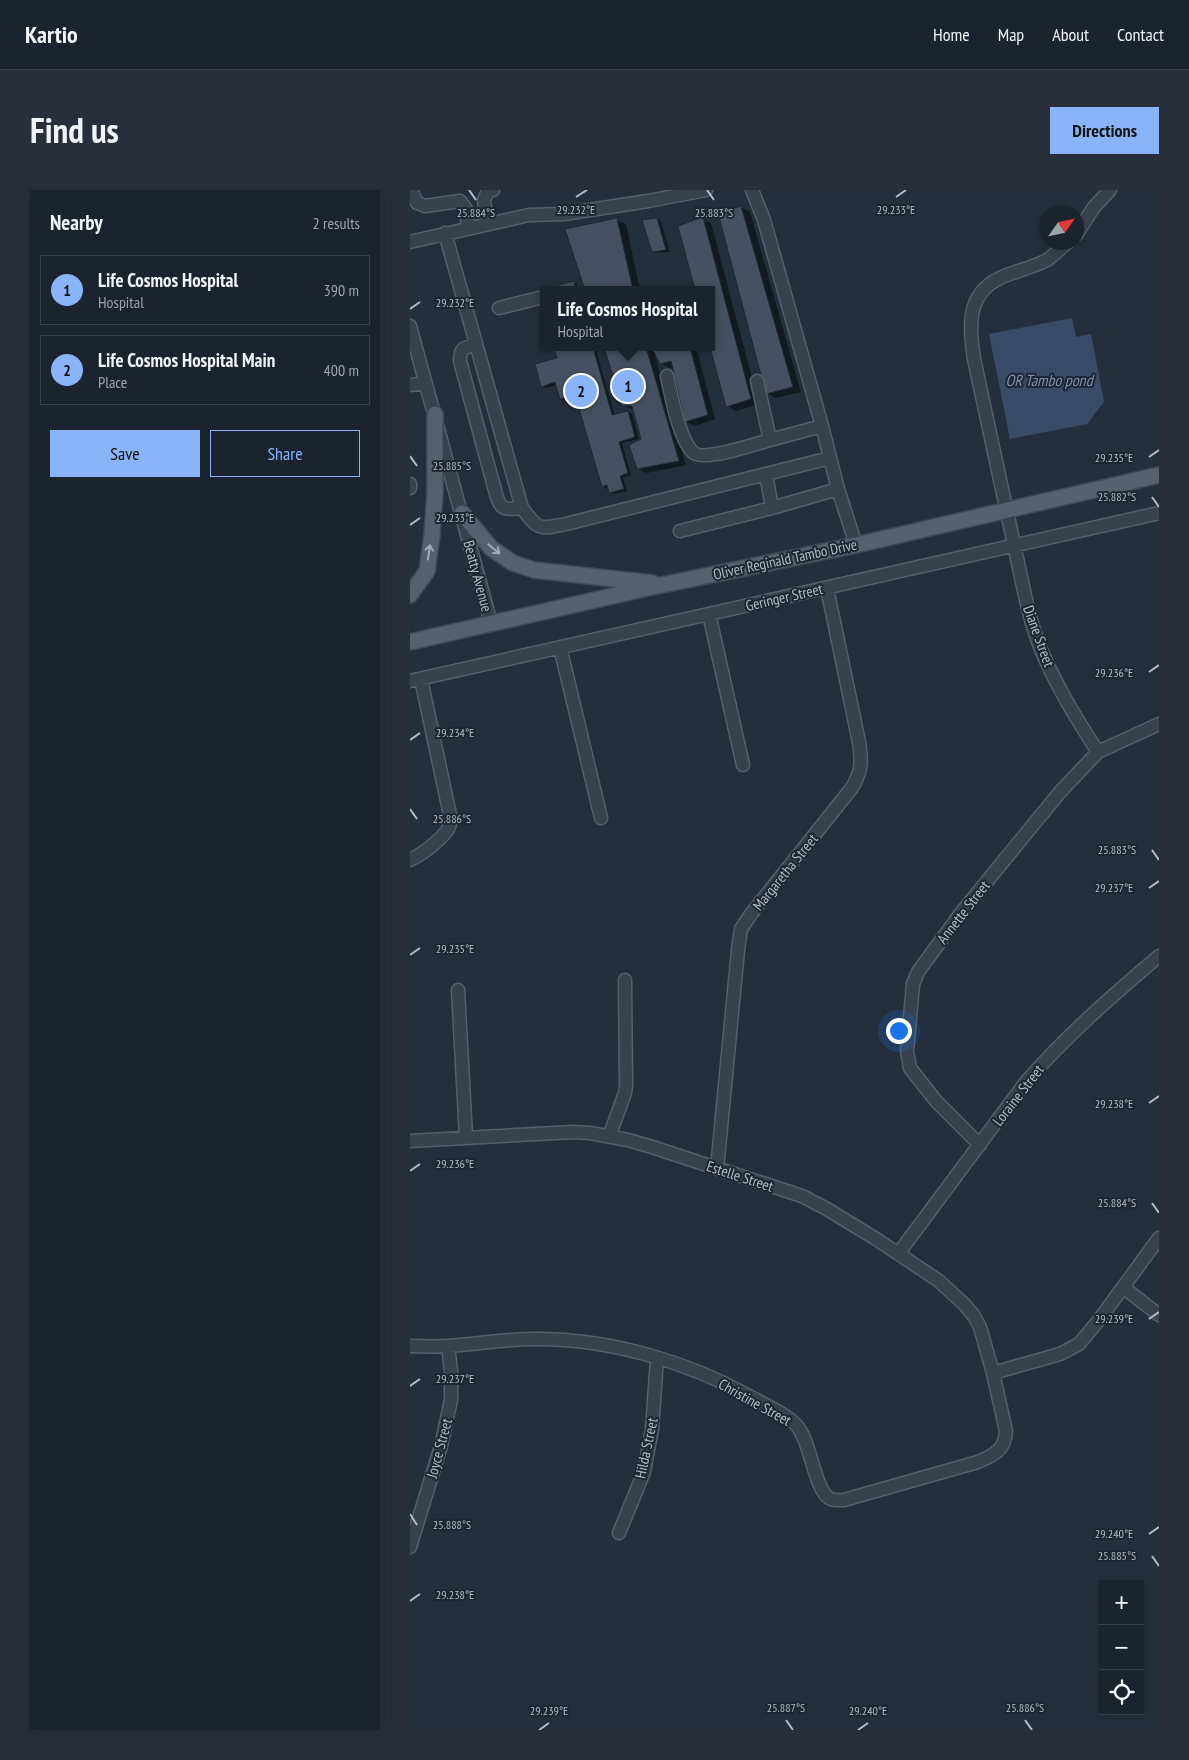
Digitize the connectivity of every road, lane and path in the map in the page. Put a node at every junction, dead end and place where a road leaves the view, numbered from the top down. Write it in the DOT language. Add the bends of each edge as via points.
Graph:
graph roads {
  1 [pos="412,190"];
  2 [pos="493,190"];
  3 [pos="706,190"];
  4 [pos="752,190"];
  5 [pos="1110,190"];
  6 [pos="1084,223"];
  7 [pos="487,224"];
  8 [pos="468,228"];
  9 [pos="445,233"];
  10 [pos="410,242"];
  11 [pos="1058,250"];
  12 [pos="540,298"];
  13 [pos="498,308"];
  14 [pos="410,326"];
  15 [pos="476,344"];
  16 [pos="667,376"];
  17 [pos="757,381"];
  18 [pos="425,383"];
  19 [pos="410,386"];
  20 [pos="435,414"];
  21 [pos="822,426"];
  22 [pos="770,440"];
  23 [pos="830,458"];
  24 [pos="766,474"];
  25 [pos="1159,475"];
  26 [pos="410,484"];
  27 [pos="410,488"];
  28 [pos="838,490"];
  29 [pos="522,508"];
  30 [pos="772,508"];
  31 [pos="1006,510"];
  32 [pos="462,513"];
  33 [pos="1159,513"];
  34 [pos="680,531"];
  35 [pos="856,545"];
  36 [pos="1014,546"];
  37 [pos="666,584"];
  38 [pos="826,588"];
  39 [pos="410,595"];
  40 [pos="710,614"];
  41 [pos="491,623"];
  42 [pos="410,642"];
  43 [pos="560,647"];
  44 [pos="416,680"];
  45 [pos="1159,724"];
  46 [pos="1098,752"];
  47 [pos="743,765"];
  48 [pos="601,818"];
  49 [pos="410,860"];
  50 [pos="1159,956"];
  51 [pos="625,980"];
  52 [pos="458,990"];
  53 [pos="609,1136"];
  54 [pos="466,1137"];
  55 [pos="410,1141"];
  56 [pos="980,1145"];
  57 [pos="717,1169"];
  58 [pos="1159,1238"];
  59 [pos="898,1254"];
  60 [pos="1123,1287"];
  61 [pos="1159,1315"];
  62 [pos="410,1346"];
  63 [pos="448,1346"];
  64 [pos="657,1359"];
  65 [pos="993,1373"];
  66 [pos="619,1533"];
  67 [pos="410,1547"];
  1 -- 8 [label="street" via="417,203 425,206 460,201 466,209"];
  2 -- 7 [label="street" via="488,191 484,200"];
  3 -- 7 [label="street"];
  4 -- 21 [label="street" via="764,220"];
  5 -- 6 [label="street"];
  7 -- 8 [label="street"];
  8 -- 9 [label="street"];
  9 -- 10 [label="street"];
  9 -- 15 [label="street"];
  11 -- 31 [label="street, Diane Street" via="1047,259 986,286 976,299 970,333"];
  12 -- 13 [label="street"];
  14 -- 18 [label="street, Beatty Avenue"];
  15 -- 29 [label="street"];
  15 -- 29 [label="street" via="462,349 460,361 498,500 505,509"];
  16 -- 22 [label="street" via="679,426 694,454 713,455"];
  17 -- 22 [label="street"];
  18 -- 19 [label="street"];
  18 -- 20 [label="street, Beatty Avenue"];
  20 -- 32 [label="street, Beatty Avenue"];
  39 -- 20 [label="main road, one-way" via="427,571 432,535"];
  21 -- 22 [label="street"];
  21 -- 23 [label="street"];
  23 -- 24 [label="street"];
  23 -- 28 [label="street"];
  24 -- 29 [label="street" via="545,528 534,524"];
  24 -- 30 [label="street"];
  25 -- 31 [label="main road, Oliver Reginald Tambo Drive"];
  26 -- 27 [label="street"];
  28 -- 30 [label="street"];
  28 -- 35 [label="street"];
  30 -- 34 [label="street"];
  31 -- 35 [label="main road, Oliver Reginald Tambo Drive"];
  31 -- 36 [label="street, Diane Street"];
  32 -- 37 [label="main road, one-way" via="491,548 513,563 534,570"];
  32 -- 41 [label="street, Beatty Avenue"];
  33 -- 36 [label="street, Geringer Street"];
  35 -- 37 [label="main road, Oliver Reginald Tambo Drive"];
  36 -- 38 [label="street, Geringer Street"];
  36 -- 46 [label="street, Diane Street" via="1040,647"];
  37 -- 41 [label="main road, Oliver Reginald Tambo Drive"];
  38 -- 40 [label="street, Geringer Street"];
  38 -- 57 [label="street, Margaretha Street" via="860,742 862,759 859,775 851,790 742,929"];
  40 -- 43 [label="street, Geringer Street"];
  40 -- 47 [label="street"];
  41 -- 42 [label="main road, Oliver Reginald Tambo Drive"];
  43 -- 44 [label="street, Geringer Street"];
  43 -- 48 [label="street"];
  44 -- 49 [label="street" via="450,826 441,838"];
  45 -- 46 [label="street, Annette Street"];
  46 -- 56 [label="street, Annette Street" via="1060,792 961,913 923,963 913,984 907,1051 910,1068 936,1101"];
  50 -- 56 [label="street, Loraine Street" via="1042,1063"];
  51 -- 53 [label="street" via="626,1085"];
  52 -- 54 [label="street"];
  53 -- 54 [label="street, Estelle Street" via="573,1132"];
  53 -- 57 [label="street, Estelle Street"];
  54 -- 55 [label="street, Estelle Street"];
  56 -- 59 [label="street, Loraine Street"];
  57 -- 59 [label="street, Estelle Street" via="802,1196"];
  58 -- 60 [label="street"];
  59 -- 65 [label="street, Estelle Street" via="939,1281 974,1316 985,1340"];
  60 -- 61 [label="street"];
  60 -- 65 [label="street" via="1079,1344 1060,1354"];
  62 -- 63 [label="street, Christine Street"];
  63 -- 64 [label="street, Christine Street" via="540,1339 575,1340"];
  63 -- 67 [label="street, Joyce Street" via="451,1400 441,1446"];
  64 -- 65 [label="street, Christine Street" via="725,1384 795,1424 802,1434 822,1490 829,1498 838,1500 978,1462 1000,1449 1006,1440 1006,1431"];
  64 -- 66 [label="street, Hilda Street" via="652,1429 644,1472"];
}
